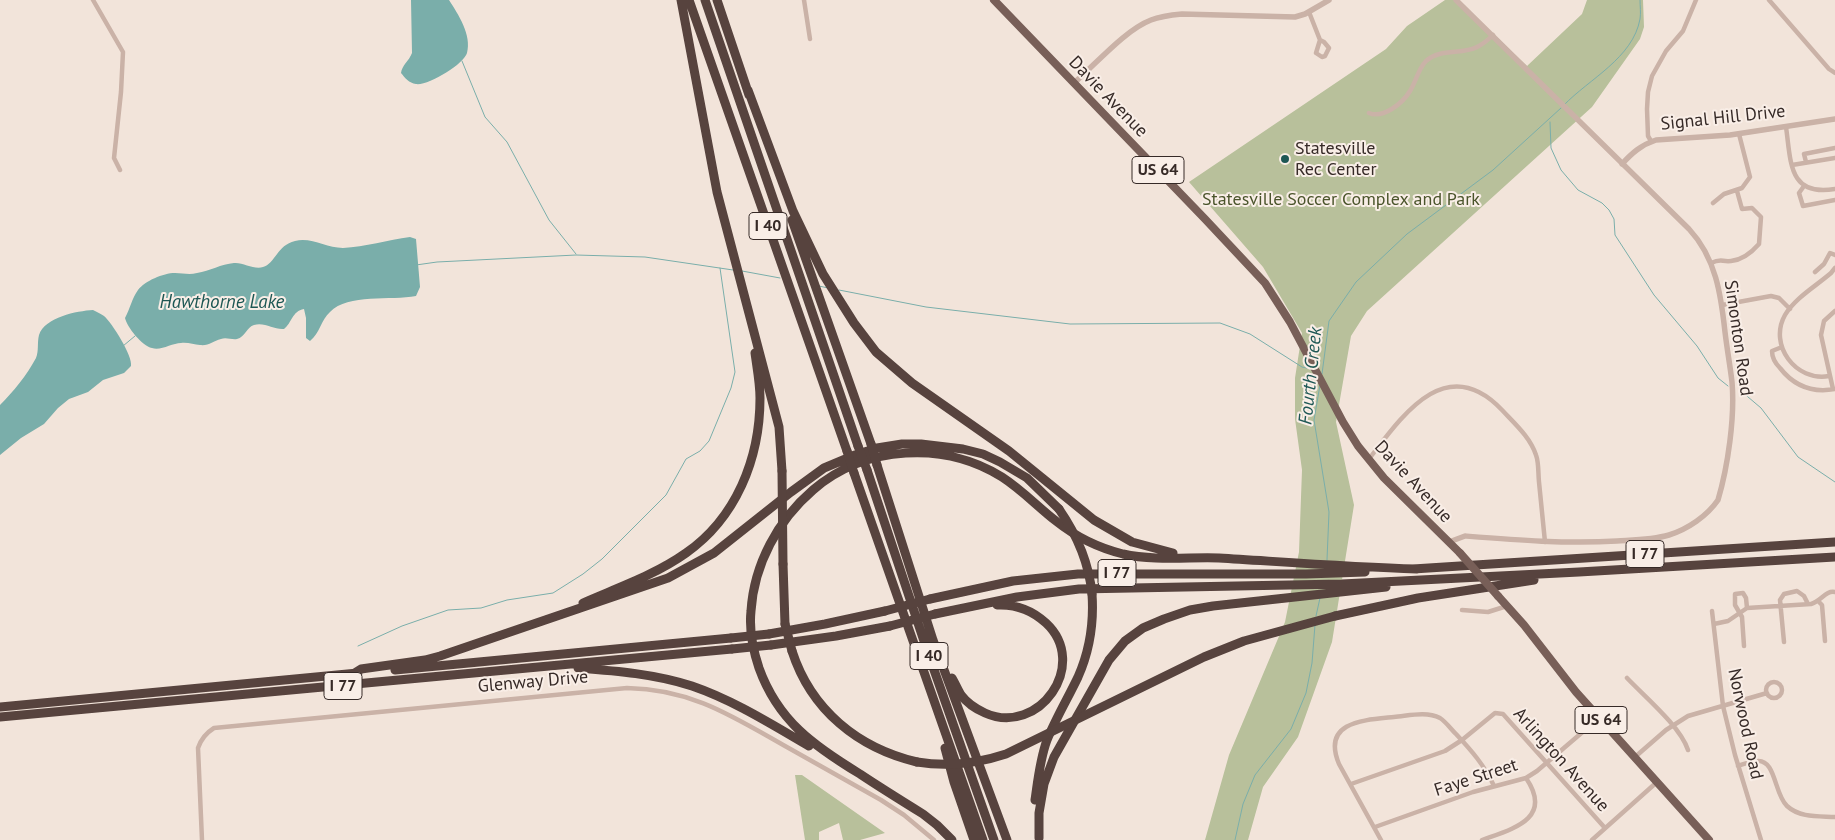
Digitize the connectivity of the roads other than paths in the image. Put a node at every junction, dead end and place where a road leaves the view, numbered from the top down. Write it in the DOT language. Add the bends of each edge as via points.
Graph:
graph roads {
  1 [pos="93,0"];
  2 [pos="680,0"];
  3 [pos="689,0"];
  4 [pos="705,0"];
  5 [pos="717,0"];
  6 [pos="804,0"];
  7 [pos="994,0"];
  8 [pos="1329,0"];
  9 [pos="1456,0"];
  10 [pos="1696,0"];
  11 [pos="1769,0"];
  12 [pos="1309,12"];
  13 [pos="1492,36"];
  14 [pos="810,39"];
  15 [pos="1320,40"];
  16 [pos="1835,73"];
  17 [pos="1074,84"];
  18 [pos="748,90"];
  19 [pos="1369,113"];
  20 [pos="1835,119"];
  21 [pos="1786,127"];
  22 [pos="1739,134"];
  23 [pos="1651,142"];
  24 [pos="1835,148"];
  25 [pos="1835,158"];
  26 [pos="1806,162"];
  27 [pos="1622,164"];
  28 [pos="1792,165"];
  29 [pos="120,170"];
  30 [pos="1804,186"];
  31 [pos="1835,189"];
  32 [pos="1737,190"];
  33 [pos="1835,200"];
  34 [pos="1713,203"];
  35 [pos="1835,255"];
  36 [pos="1711,263"];
  37 [pos="1835,268"];
  38 [pos="1815,272"];
  39 [pos="1833,274"];
  40 [pos="1722,305"];
  41 [pos="1790,309"];
  42 [pos="1835,311"];
  43 [pos="749,316"];
  44 [pos="1782,347"];
  45 [pos="1829,376"];
  46 [pos="1834,389"];
  47 [pos="1369,460"];
  48 [pos="1449,542"];
  49 [pos="1545,542"];
  50 [pos="1835,542"];
  51 [pos="1835,557"];
  52 [pos="1215,558"];
  53 [pos="1345,570"];
  54 [pos="1579,572"];
  55 [pos="1341,588"];
  56 [pos="1835,592"];
  57 [pos="1818,602"];
  58 [pos="1808,604"];
  59 [pos="977,605"];
  60 [pos="1507,606"];
  61 [pos="1780,606"];
  62 [pos="1747,608"];
  63 [pos="1462,610"];
  64 [pos="1712,611"];
  65 [pos="1739,612"];
  66 [pos="1714,624"];
  67 [pos="521,629"];
  68 [pos="932,640"];
  69 [pos="1825,641"];
  70 [pos="1784,642"];
  71 [pos="1744,646"];
  72 [pos="550,666"];
  73 [pos="353,674"];
  74 [pos="1627,678"];
  75 [pos="928,685"];
  76 [pos="1767,693"];
  77 [pos="1723,706"];
  78 [pos="0,707"];
  79 [pos="0,717"];
  80 [pos="1599,718"];
  81 [pos="1672,725"];
  82 [pos="1462,740"];
  83 [pos="1688,750"];
  84 [pos="1635,757"];
  85 [pos="1546,763"];
  86 [pos="1738,766"];
  87 [pos="857,772"];
  88 [pos="1526,778"];
  89 [pos="1657,782"];
  90 [pos="1351,784"];
  91 [pos="1494,786"];
  92 [pos="1835,817"];
  93 [pos="1374,828"];
  94 [pos="1605,828"];
  95 [pos="1039,839"];
  96 [pos="202,840"];
  97 [pos="934,840"];
  98 [pos="952,840"];
  99 [pos="974,840"];
  100 [pos="983,840"];
  101 [pos="994,840"];
  102 [pos="1007,840"];
  103 [pos="1381,840"];
  104 [pos="1482,840"];
  105 [pos="1592,840"];
  106 [pos="1709,840"];
  107 [pos="1761,840"];
  1 -- 29 [label="street" via="122,52 114,158"];
  2 -- 43 [label="highway" via="707,146"];
  3 -- 75 [label="highway, I 40, bridge"];
  4 -- 101 [label="highway, I 40, bridge"];
  5 -- 18 [label="highway"];
  6 -- 14 [label="street"];
  7 -- 17 [label="main road, Davie Avenue / US 64"];
  8 -- 12 [label="street"];
  9 -- 13 [label="street, Simonton Road"];
  10 -- 23 [label="street" via="1683,31 1666,51 1652,76 1647,109"];
  11 -- 16 [label="street"];
  12 -- 15 [label="street"];
  12 -- 17 [label="street" via="1294,17 1182,14 1158,18 1132,30"];
  13 -- 19 [label="street" via="1477,48 1440,54 1428,60 1402,101 1383,113"];
  13 -- 27 [label="street, Simonton Road"];
  17 -- 47 [label="main road, Davie Avenue / US 64" via="1265,284 1290,322 1343,422"];
  18 -- 52 [label="highway" via="794,211 823,274 871,346 898,372 996,441 1100,525 1144,546"];
  18 -- 68 [label="highway, bridge" via="871,444"];
  20 -- 21 [label="street, Signal Hill Drive"];
  21 -- 22 [label="street, Signal Hill Drive"];
  21 -- 28 [label="street"];
  22 -- 23 [label="street, Signal Hill Drive"];
  22 -- 32 [label="street" via="1750,177 1745,186"];
  23 -- 27 [label="street, Signal Hill Drive" via="1633,152"];
  24 -- 26 [label="street" via="1804,154"];
  25 -- 26 [label="street"];
  26 -- 28 [label="street"];
  27 -- 36 [label="street, Simonton Road" via="1696,236"];
  28 -- 30 [label="street" via="1796,178"];
  30 -- 31 [label="street" via="1817,190"];
  30 -- 33 [label="street" via="1799,192 1803,206"];
  32 -- 34 [label="street" via="1724,194"];
  32 -- 36 [label="street" via="1742,209 1752,208 1761,217 1759,244 1736,260"];
  35 -- 38 [label="street" via="1830,253"];
  36 -- 40 [label="street, Simonton Road"];
  37 -- 39 [label="street"];
  39 -- 41 [label="street"];
  40 -- 41 [label="street" via="1771,296 1784,301"];
  40 -- 49 [label="street, Simonton Road" via="1733,406 1721,489 1712,509 1683,529 1659,538"];
  41 -- 44 [label="street" via="1781,326"];
  42 -- 45 [label="street" via="1824,321 1821,331"];
  43 -- 54 [label="highway, bridge" via="779,427 785,624 792,651 804,680 825,711 856,738 886,753 917,762 959,765 982,761 1006,754 1204,657 1244,641 1418,598"];
  43 -- 67 [label="highway" via="760,397 759,425 748,472 736,500 701,542 668,564"];
  44 -- 45 [label="street" via="1788,360 1803,373 1813,377"];
  44 -- 46 [label="street" via="1772,351 1772,357 1786,377 1812,390"];
  45 -- 46 [label="street"];
  47 -- 48 [label="main road, Davie Avenue / US 64"];
  47 -- 49 [label="street" via="1403,415 1423,398 1443,388 1473,389 1500,408 1531,442 1537,457"];
  48 -- 49 [label="street, Simonton Road" via="1465,536"];
  48 -- 60 [label="main road, Davie Avenue / US 64, bridge"];
  50 -- 53 [label="highway, I 77" via="1417,569"];
  51 -- 54 [label="highway, I 77"];
  52 -- 53 [label="highway" via="1310,563"];
  52 -- 87 [label="highway" via="1138,556 1105,548 1067,529 1002,477 952,456 922,453 890,455 830,477 798,504 774,536 756,582 751,633 762,675 785,716 817,747"];
  53 -- 73 [label="highway, I 77, bridge" via="1306,574 1078,574 1013,581 769,634"];
  54 -- 55 [label="highway, I 77"];
  55 -- 59 [label="highway, I 77" via="1303,584 1079,589"];
  55 -- 95 [label="highway" via="1300,597 1190,610 1143,628 1125,641 1109,660 1054,757 1038,813"];
  56 -- 57 [label="street" via="1827,593"];
  57 -- 58 [label="street"];
  57 -- 69 [label="street" via="1822,605"];
  58 -- 61 [label="street"];
  58 -- 61 [label="street" via="1804,596 1790,591 1784,594"];
  59 -- 68 [label="highway" via="1022,607 1038,614 1053,629 1062,648 1063,666 1057,687 1037,708 1005,718 975,708 962,696"];
  59 -- 72 [label="highway, I 77, bridge" via="836,636"];
  60 -- 63 [label="street" via="1488,612"];
  60 -- 80 [label="main road, Davie Avenue / US 64"];
  61 -- 62 [label="street"];
  61 -- 70 [label="street"];
  62 -- 65 [label="street"];
  62 -- 65 [label="street" via="1743,593 1735,594"];
  64 -- 66 [label="street, Norwood Road"];
  65 -- 66 [label="street" via="1728,621"];
  65 -- 71 [label="street"];
  66 -- 77 [label="street, Norwood Road"];
  67 -- 73 [label="highway" via="433,658 361,669"];
  67 -- 95 [label="highway, bridge" via="668,578 714,553 824,468 855,454 902,444 921,444 983,454 1027,478 1059,510 1077,539 1091,582 1092,630 1084,661 1056,720 1038,777 1035,807"];
  68 -- 102 [label="highway"];
  72 -- 79 [label="highway, I 77"];
  72 -- 87 [label="highway" via="632,672 691,686 741,708"];
  73 -- 78 [label="highway, I 77"];
  74 -- 81 [label="street"];
  75 -- 99 [label="highway" via="954,782"];
  75 -- 100 [label="highway, I 40"];
  76 -- 77 [label="street"];
  77 -- 81 [label="street" via="1688,716"];
  77 -- 86 [label="street, Norwood Road"];
  80 -- 84 [label="main road, Davie Avenue / US 64"];
  80 -- 85 [label="street, Faye Street"];
  81 -- 83 [label="street" via="1685,740"];
  81 -- 84 [label="street"];
  82 -- 85 [label="street, Arlington Avenue" via="1495,712 1503,714"];
  82 -- 90 [label="street" via="1445,751"];
  82 -- 90 [label="street" via="1441,719 1430,715 1352,723 1340,732 1333,751"];
  82 -- 91 [label="street" via="1484,766"];
  84 -- 89 [label="main road, Davie Avenue / US 64"];
  85 -- 88 [label="street, Faye Street"];
  85 -- 94 [label="street, Arlington Avenue"];
  86 -- 92 [label="street" via="1757,761 1768,764 1786,805 1810,816"];
  86 -- 107 [label="street, Norwood Road"];
  87 -- 98 [label="highway" via="923,814"];
  88 -- 91 [label="street, Faye Street"];
  88 -- 104 [label="street" via="1535,797 1531,816 1516,828"];
  89 -- 94 [label="street"];
  89 -- 106 [label="main road, Davie Avenue / US 64"];
  90 -- 93 [label="street"];
  91 -- 93 [label="street, Faye Street"];
  93 -- 103 [label="street"];
  94 -- 105 [label="street"];
  96 -- 97 [label="street, Glenway Drive" via="198,748 207,732 214,728 627,688 656,689 682,695 726,713 881,800"];
}
